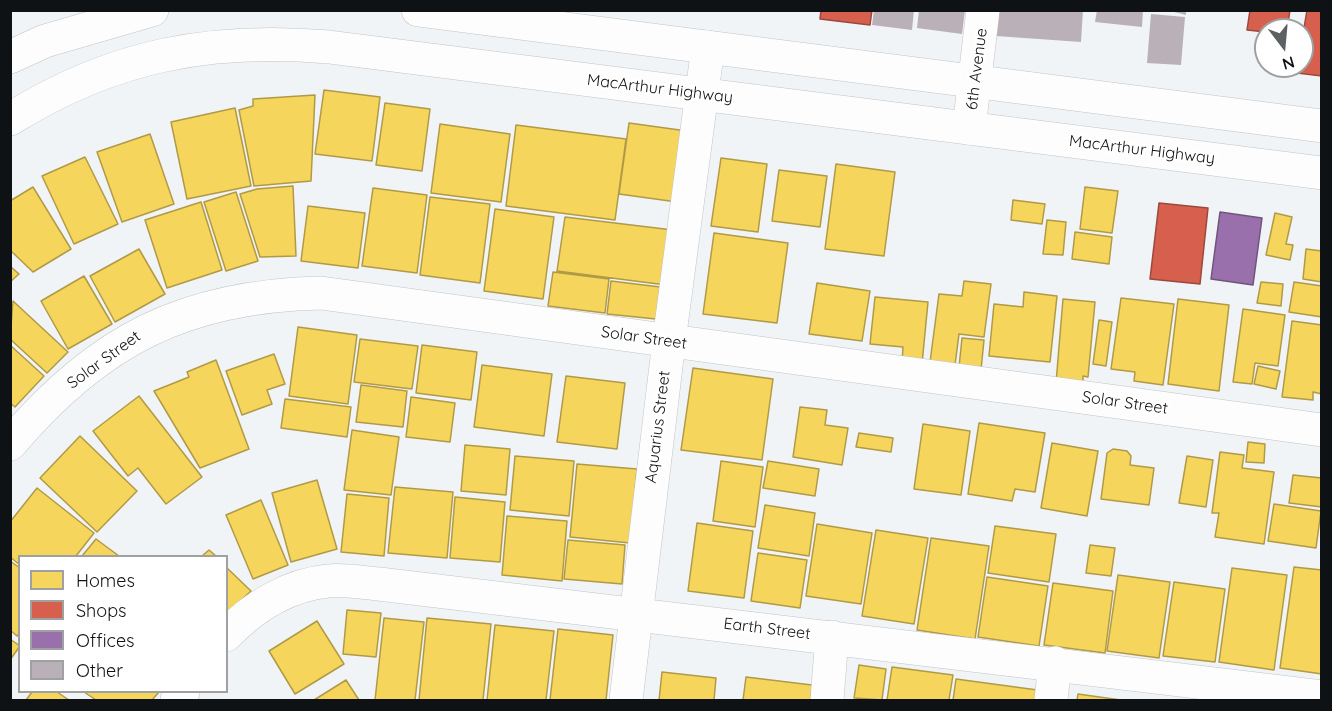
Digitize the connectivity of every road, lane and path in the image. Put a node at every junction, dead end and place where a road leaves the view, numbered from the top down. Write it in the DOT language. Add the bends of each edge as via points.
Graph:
graph roads {
  1 [pos="152,10"];
  2 [pos="417,10"];
  3 [pos="983,10"];
  4 [pos="708,47"];
  5 [pos="10,57"];
  6 [pos="976,82"];
  7 [pos="701,95"];
  8 [pos="10,118"];
  9 [pos="1322,126"];
  10 [pos="969,128"];
  11 [pos="1322,173"];
  12 [pos="669,341"];
  13 [pos="1322,430"];
  14 [pos="10,444"];
  15 [pos="637,614"];
  16 [pos="228,633"];
  17 [pos="832,637"];
  18 [pos="1055,663"];
  19 [pos="1279,696"];
  20 [pos="1322,697"];
  21 [pos="626,700"];
  22 [pos="827,700"];
  23 [pos="1051,700"];
  1 -- 5 [label="street" via="45,41"];
  2 -- 4 [label="street"];
  3 -- 6 [label="street, 6th Avenue"];
  4 -- 6 [label="street"];
  4 -- 7 [label="street, Aquarius Street"];
  6 -- 9 [label="street"];
  6 -- 10 [label="street, 6th Avenue"];
  7 -- 8 [label="street, MacArthur Highway" via="274,43 195,48 121,67 47,96"];
  7 -- 10 [label="street, MacArthur Highway"];
  7 -- 12 [label="street, Aquarius Street"];
  10 -- 11 [label="street, MacArthur Highway"];
  12 -- 13 [label="street, Solar Street"];
  12 -- 14 [label="street, Solar Street" via="321,293 230,301 143,332 105,355 62,391"];
  12 -- 15 [label="street, Aquarius Street"];
  15 -- 16 [label="street, Earth Street" via="328,581 281,593 245,615"];
  15 -- 17 [label="street, Earth Street"];
  15 -- 21 [label="street, Aquarius Street"];
  17 -- 18 [label="street, Earth Street"];
  17 -- 22 [label="street"];
  18 -- 19 [label="street, Earth Street"];
  18 -- 23 [label="street"];
  19 -- 20 [label="street, Earth Street"];
}
